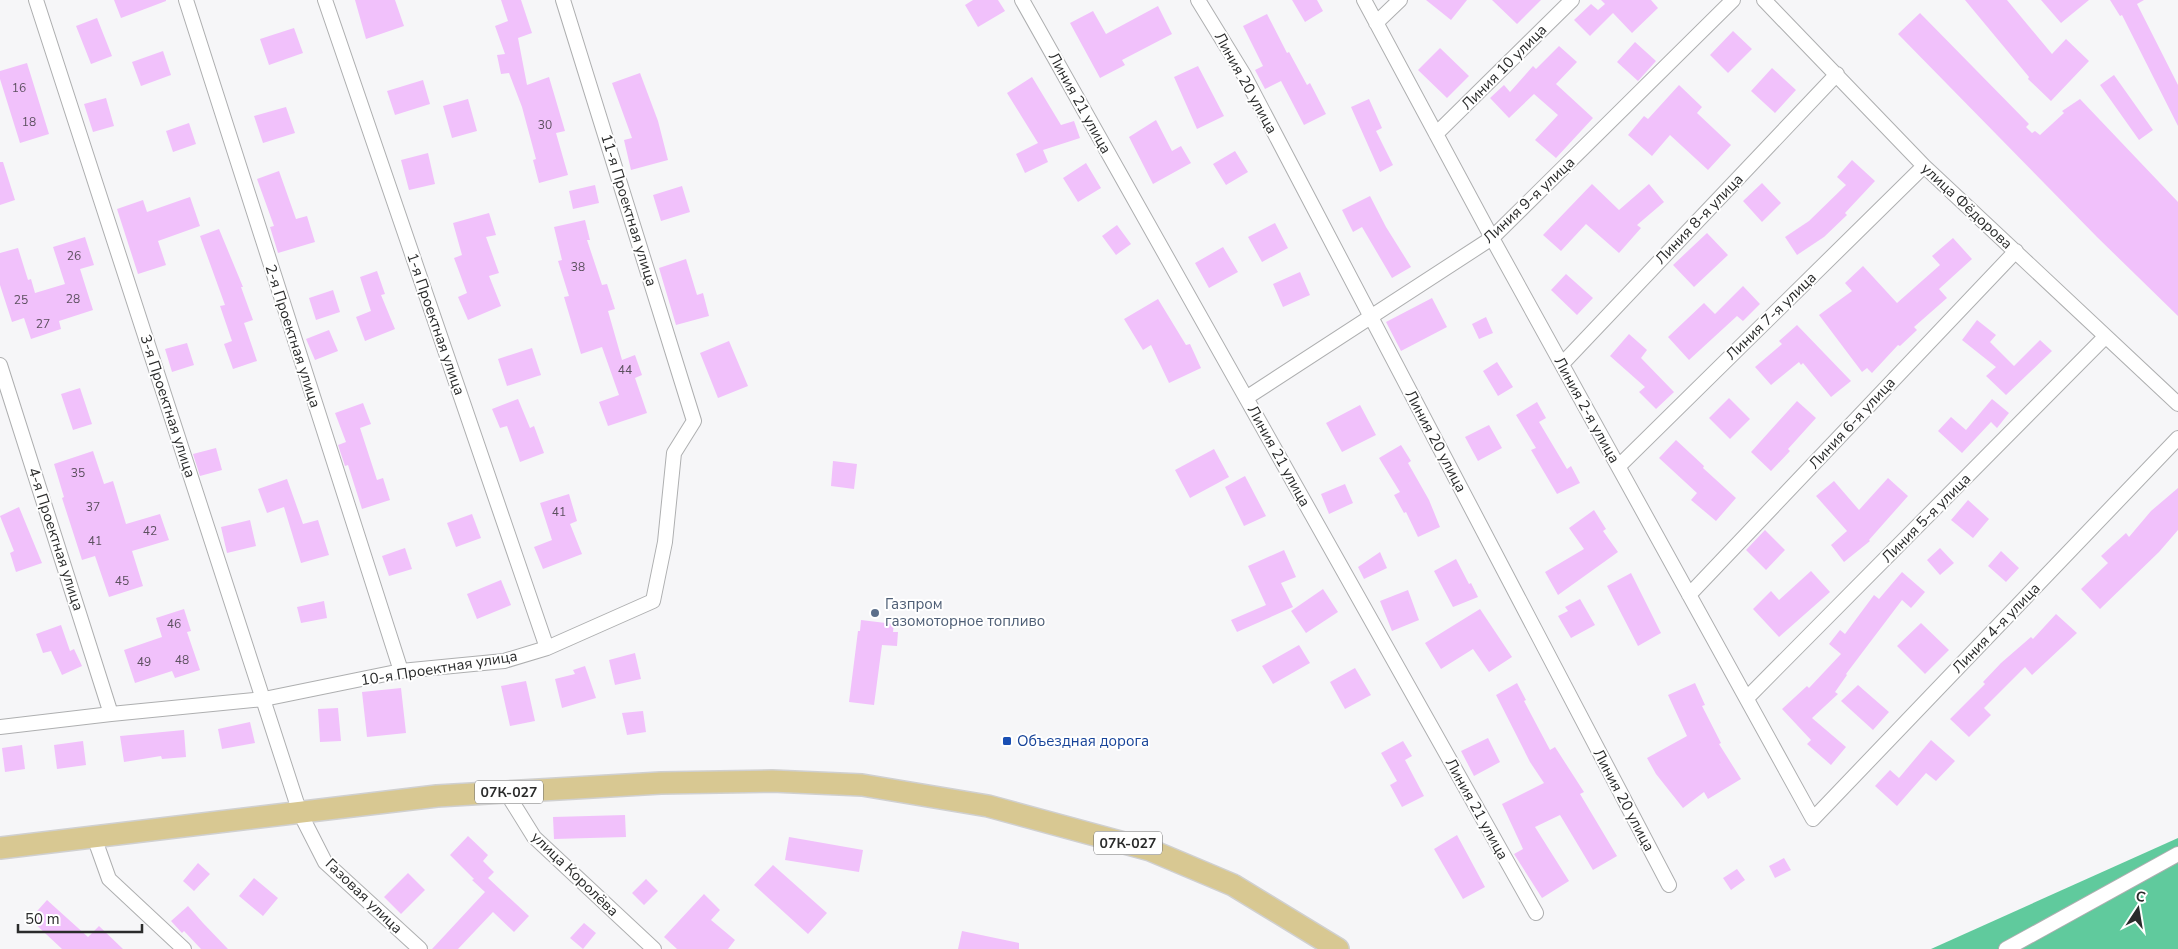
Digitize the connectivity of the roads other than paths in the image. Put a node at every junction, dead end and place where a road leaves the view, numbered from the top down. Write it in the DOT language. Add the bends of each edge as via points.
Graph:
graph roads {
  1 [pos="36,0"];
  2 [pos="186,0"];
  3 [pos="325,0"];
  4 [pos="564,0"];
  5 [pos="1022,0"];
  6 [pos="1198,0"];
  7 [pos="1364,0"];
  8 [pos="1400,0"];
  9 [pos="1572,0"];
  10 [pos="1733,0"];
  11 [pos="1764,0"];
  12 [pos="1376,23"];
  13 [pos="1837,74"];
  14 [pos="1436,134"];
  15 [pos="1924,166"];
  16 [pos="1492,238"];
  17 [pos="2016,251"];
  18 [pos="1371,318"];
  19 [pos="2105,338"];
  20 [pos="1562,364"];
  21 [pos="0,365"];
  22 [pos="1246,398"];
  23 [pos="2178,404"];
  24 [pos="694,421"];
  25 [pos="2178,438"];
  26 [pos="1618,466"];
  27 [pos="1689,595"];
  28 [pos="547,648"];
  29 [pos="401,671"];
  30 [pos="1747,698"];
  31 [pos="264,699"];
  32 [pos="111,714"];
  33 [pos="0,727"];
  34 [pos="506,792"];
  35 [pos="300,813"];
  36 [pos="1813,819"];
  37 [pos="94,837"];
  38 [pos="0,848"];
  39 [pos="2178,854"];
  40 [pos="1669,885"];
  41 [pos="1536,913"];
  42 [pos="184,949"];
  43 [pos="420,949"];
  44 [pos="654,949"];
  45 [pos="1338,949"];
  46 [pos="2006,949"];
  1 -- 31 [label="street, 3-я Проектная улица"];
  2 -- 29 [label="street, 2-я Проектная улица"];
  3 -- 28 [label="street, 1-я Проектная улица"];
  4 -- 24 [label="street, 11-я Проектная улица"];
  5 -- 22 [label="street, Линия 21 улица"];
  6 -- 18 [label="street, Линия 20 улица" via="1244,75"];
  7 -- 12 [label="street, Линия 2-я улица"];
  8 -- 12 [label="street"];
  9 -- 14 [label="street, Линия 10 улица"];
  10 -- 16 [label="street, Линия 9-я улица"];
  11 -- 13 [label="street, улица Фёдорова"];
  12 -- 14 [label="street, Линия 2-я улица"];
  13 -- 15 [label="street, улица Фёдорова"];
  13 -- 20 [label="street, Линия 8-я улица"];
  14 -- 16 [label="street, Линия 2-я улица"];
  15 -- 17 [label="street, улица Фёдорова"];
  15 -- 26 [label="street, Линия 7-я улица"];
  16 -- 18 [label="street, Линия 9-я улица"];
  16 -- 20 [label="street, Линия 2-я улица"];
  17 -- 19 [label="street, улица Фёдорова"];
  17 -- 27 [label="street, Линия 6-я улица"];
  18 -- 22 [label="street, Линия 9-я улица"];
  18 -- 40 [label="street, Линия 20 улица"];
  19 -- 23 [label="street, улица Фёдорова"];
  19 -- 30 [label="street, Линия 5-я улица"];
  20 -- 26 [label="street, Линия 2-я улица"];
  21 -- 32 [label="street, 4-я Проектная улица"];
  22 -- 41 [label="street, Линия 21 улица"];
  24 -- 28 [label="street, 10-я Проектная улица" via="674,453 665,542 652,601"];
  25 -- 36 [label="street, Линия 4-я улица"];
  26 -- 27 [label="street, Линия 2-я улица"];
  27 -- 30 [label="street, Линия 2-я улица"];
  28 -- 29 [label="street, 10-я Проектная улица" via="504,661"];
  29 -- 31 [label="street, 10-я Проектная улица"];
  30 -- 36 [label="street, Линия 2-я улица"];
  31 -- 32 [label="street, 10-я Проектная улица"];
  31 -- 35 [label="street, 3-я Проектная улица"];
  32 -- 33 [label="street, 10-я Проектная улица"];
  34 -- 35 [label="main road, 07К-027" via="437,796"];
  34 -- 44 [label="street, улица Королёва" via="534,837"];
  34 -- 45 [label="main road, 07К-027" via="662,783 772,781 862,784 988,806 1150,850 1233,884"];
  35 -- 37 [label="main road, 07К-027"];
  35 -- 43 [label="street, Газовая улица" via="325,862"];
  37 -- 38 [label="main road, 07К-027"];
  37 -- 42 [label="street" via="109,879"];
  39 -- 46 [label="street"];
}
